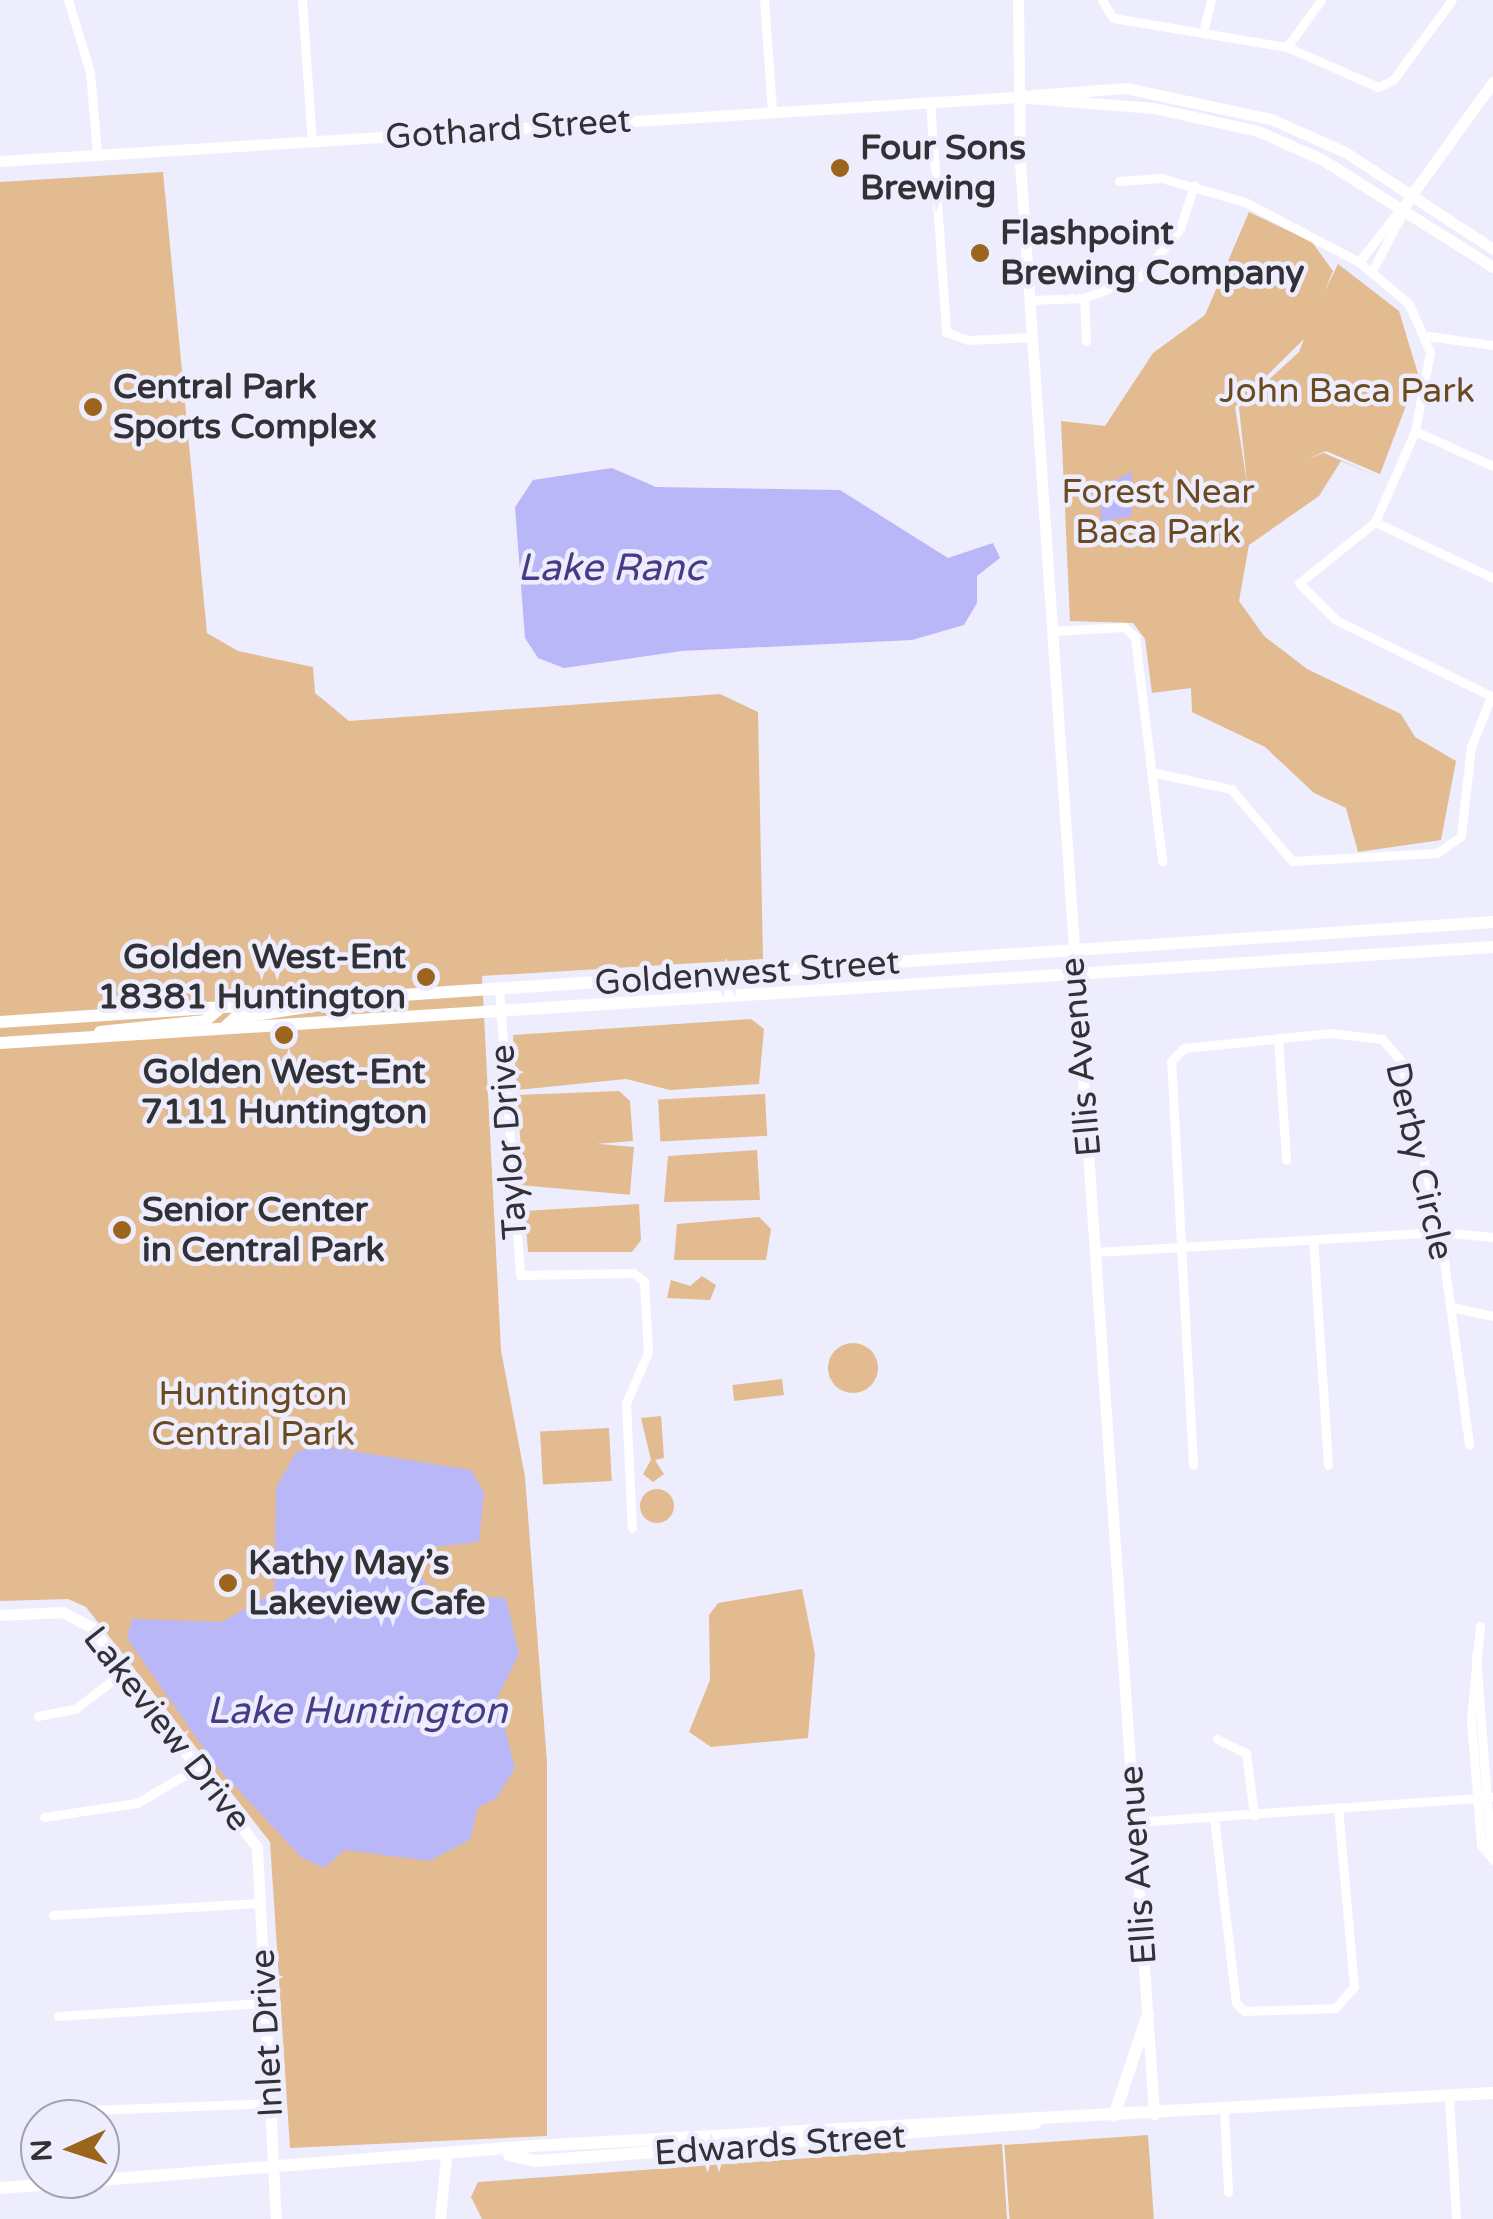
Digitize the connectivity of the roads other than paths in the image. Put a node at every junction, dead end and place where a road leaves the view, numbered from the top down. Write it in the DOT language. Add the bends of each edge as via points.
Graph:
graph roads {
  1 [pos="68,0"];
  2 [pos="302,0"];
  3 [pos="764,0"];
  4 [pos="1018,0"];
  5 [pos="1102,0"];
  6 [pos="1210,0"];
  7 [pos="1321,0"];
  8 [pos="1452,0"];
  9 [pos="1204,28"];
  10 [pos="1287,47"];
  11 [pos="1493,82"];
  12 [pos="1017,97"];
  13 [pos="930,101"];
  14 [pos="772,110"];
  15 [pos="312,142"];
  16 [pos="96,154"];
  17 [pos="0,161"];
  18 [pos="1118,181"];
  19 [pos="1194,185"];
  20 [pos="1412,194"];
  21 [pos="1396,205"];
  22 [pos="1410,214"];
  23 [pos="1493,249"];
  24 [pos="1359,262"];
  25 [pos="1493,267"];
  26 [pos="1372,270"];
  27 [pos="1084,298"];
  28 [pos="1030,300"];
  29 [pos="1428,336"];
  30 [pos="1032,337"];
  31 [pos="1086,342"];
  32 [pos="1493,345"];
  33 [pos="1415,431"];
  34 [pos="1493,466"];
  35 [pos="1376,522"];
  36 [pos="1493,578"];
  37 [pos="1052,631"];
  38 [pos="1492,696"];
  39 [pos="1150,772"];
  40 [pos="1162,862"];
  41 [pos="1493,922"];
  42 [pos="1493,948"];
  43 [pos="1072,954"];
  44 [pos="1073,974"];
  45 [pos="499,988"];
  46 [pos="343,998"];
  47 [pos="222,1007"];
  48 [pos="500,1011"];
  49 [pos="0,1022"];
  50 [pos="224,1028"];
  51 [pos="86,1038"];
  52 [pos="1278,1038"];
  53 [pos="0,1044"];
  54 [pos="1286,1160"];
  55 [pos="1440,1232"];
  56 [pos="1312,1238"];
  57 [pos="1493,1238"];
  58 [pos="1180,1247"];
  59 [pos="1095,1252"];
  60 [pos="1451,1307"];
  61 [pos="1493,1316"];
  62 [pos="1468,1445"];
  63 [pos="1193,1465"];
  64 [pos="1328,1465"];
  65 [pos="632,1528"];
  66 [pos="0,1615"];
  67 [pos="1480,1626"];
  68 [pos="127,1670"];
  69 [pos="38,1716"];
  70 [pos="1218,1740"];
  71 [pos="194,1769"];
  72 [pos="1486,1798"];
  73 [pos="1338,1808"];
  74 [pos="1254,1815"];
  75 [pos="44,1817"];
  76 [pos="1214,1817"];
  77 [pos="1134,1822"];
  78 [pos="256,1847"];
  79 [pos="1492,1858"];
  80 [pos="260,1902"];
  81 [pos="53,1915"];
  82 [pos="264,2002"];
  83 [pos="1148,2014"];
  84 [pos="58,2016"];
  85 [pos="1493,2093"];
  86 [pos="1449,2096"];
  87 [pos="271,2103"];
  88 [pos="120,2109"];
  89 [pos="1224,2110"];
  90 [pos="1154,2114"];
  91 [pos="1114,2116"];
  92 [pos="446,2158"];
  93 [pos="274,2170"];
  94 [pos="0,2188"];
  95 [pos="1228,2192"];
  96 [pos="276,2219"];
  97 [pos="440,2219"];
  98 [pos="1456,2219"];
  1 -- 16 [label="street" via="90,72"];
  2 -- 15 [label="street"];
  3 -- 14 [label="street"];
  4 -- 12 [label="street, Ellis Avenue"];
  5 -- 9 [label="street" via="1103,12"];
  6 -- 9 [label="street"];
  7 -- 10 [label="street"];
  8 -- 10 [label="street" via="1393,80 1378,86"];
  9 -- 10 [label="street"];
  11 -- 20 [label="street"];
  12 -- 13 [label="street, Gothard Street"];
  12 -- 20 [label="street, Gothard Street" via="1093,88 1195,98 1271,119"];
  12 -- 21 [label="street, Gothard Street" via="1154,108 1258,132"];
  12 -- 28 [label="street, Ellis Avenue"];
  13 -- 14 [label="street, Gothard Street"];
  13 -- 30 [label="street" via="946,332 968,340"];
  14 -- 15 [label="street, Gothard Street"];
  15 -- 16 [label="street, Gothard Street"];
  16 -- 17 [label="street, Gothard Street"];
  18 -- 19 [label="street"];
  19 -- 24 [label="street"];
  19 -- 27 [label="street" via="1163,257 1118,290"];
  20 -- 21 [label="street"];
  20 -- 22 [label="street"];
  20 -- 23 [label="street, Gothard Street"];
  21 -- 22 [label="street, Gothard Street"];
  21 -- 24 [label="street"];
  22 -- 25 [label="street, Gothard Street"];
  22 -- 26 [label="street"];
  24 -- 26 [label="street"];
  26 -- 29 [label="street"];
  27 -- 28 [label="street"];
  27 -- 31 [label="street"];
  28 -- 30 [label="street, Ellis Avenue"];
  29 -- 32 [label="street"];
  29 -- 33 [label="street" via="1430,376"];
  30 -- 37 [label="street, Ellis Avenue"];
  33 -- 34 [label="street"];
  33 -- 35 [label="street"];
  35 -- 36 [label="street"];
  35 -- 38 [label="street" via="1300,583 1336,620"];
  37 -- 39 [label="street" via="1124,627 1136,637"];
  37 -- 43 [label="street, Ellis Avenue"];
  38 -- 39 [label="street" via="1470,747 1465,823 1452,849 1292,861 1231,788"];
  39 -- 40 [label="street"];
  41 -- 43 [label="main road, Goldenwest Street"];
  42 -- 44 [label="main road, Goldenwest Street"];
  43 -- 44 [label="street, Ellis Avenue"];
  43 -- 45 [label="main road, Goldenwest Street"];
  44 -- 48 [label="main road, Goldenwest Street"];
  44 -- 59 [label="street, Ellis Avenue"];
  45 -- 46 [label="main road, Goldenwest Street"];
  45 -- 48 [label="street, Taylor Drive"];
  46 -- 47 [label="main road, Goldenwest Street"];
  46 -- 50 [label="main road"];
  47 -- 49 [label="main road, Goldenwest Street"];
  47 -- 51 [label="main road" via="205,1020"];
  48 -- 50 [label="main road, Goldenwest Street"];
  48 -- 65 [label="street, Taylor Drive" via="520,1275 633,1273 644,1280 648,1352 626,1403"];
  50 -- 51 [label="main road, Goldenwest Street"];
  51 -- 53 [label="main road, Goldenwest Street"];
  52 -- 54 [label="street"];
  52 -- 55 [label="street, Derby Circle" via="1356,1034 1397,1051"];
  52 -- 58 [label="street, Derby Circle" via="1184,1048 1171,1060"];
  55 -- 56 [label="street"];
  55 -- 57 [label="street"];
  55 -- 60 [label="street, Derby Circle"];
  56 -- 58 [label="street"];
  56 -- 64 [label="street"];
  58 -- 59 [label="street"];
  58 -- 63 [label="street"];
  59 -- 77 [label="street, Ellis Avenue"];
  60 -- 61 [label="street"];
  60 -- 62 [label="street, Derby Circle" via="1456,1398"];
  66 -- 68 [label="street, Lakeview Drive" via="74,1615"];
  67 -- 72 [label="street" via="1474,1647"];
  68 -- 69 [label="street" via="75,1710"];
  68 -- 71 [label="street, Lakeview Drive"];
  70 -- 74 [label="street" via="1246,1752"];
  71 -- 75 [label="street" via="137,1804"];
  71 -- 78 [label="street, Lakeview Drive"];
  72 -- 73 [label="street"];
  72 -- 79 [label="street"];
  73 -- 74 [label="street"];
  73 -- 76 [label="street" via="1354,1987 1348,2000 1244,2011 1236,2003"];
  74 -- 76 [label="street"];
  76 -- 77 [label="street"];
  77 -- 83 [label="street, Ellis Avenue"];
  78 -- 80 [label="street, Inlet Drive"];
  80 -- 81 [label="street"];
  80 -- 82 [label="street, Inlet Drive"];
  82 -- 84 [label="street"];
  82 -- 87 [label="street, Inlet Drive"];
  83 -- 90 [label="street, Ellis Avenue"];
  83 -- 91 [label="main road"];
  85 -- 86 [label="main road, Edwards Street"];
  86 -- 89 [label="main road, Edwards Street"];
  86 -- 98 [label="street"];
  87 -- 88 [label="street"];
  87 -- 93 [label="street, Inlet Drive"];
  89 -- 90 [label="main road, Edwards Street"];
  89 -- 95 [label="street"];
  90 -- 91 [label="main road, Edwards Street"];
  91 -- 92 [label="main road, Edwards Street" via="533,2146"];
  92 -- 93 [label="main road, Edwards Street"];
  92 -- 97 [label="street"];
  93 -- 94 [label="main road, Edwards Street"];
  93 -- 96 [label="street, Inlet Drive"];
}
